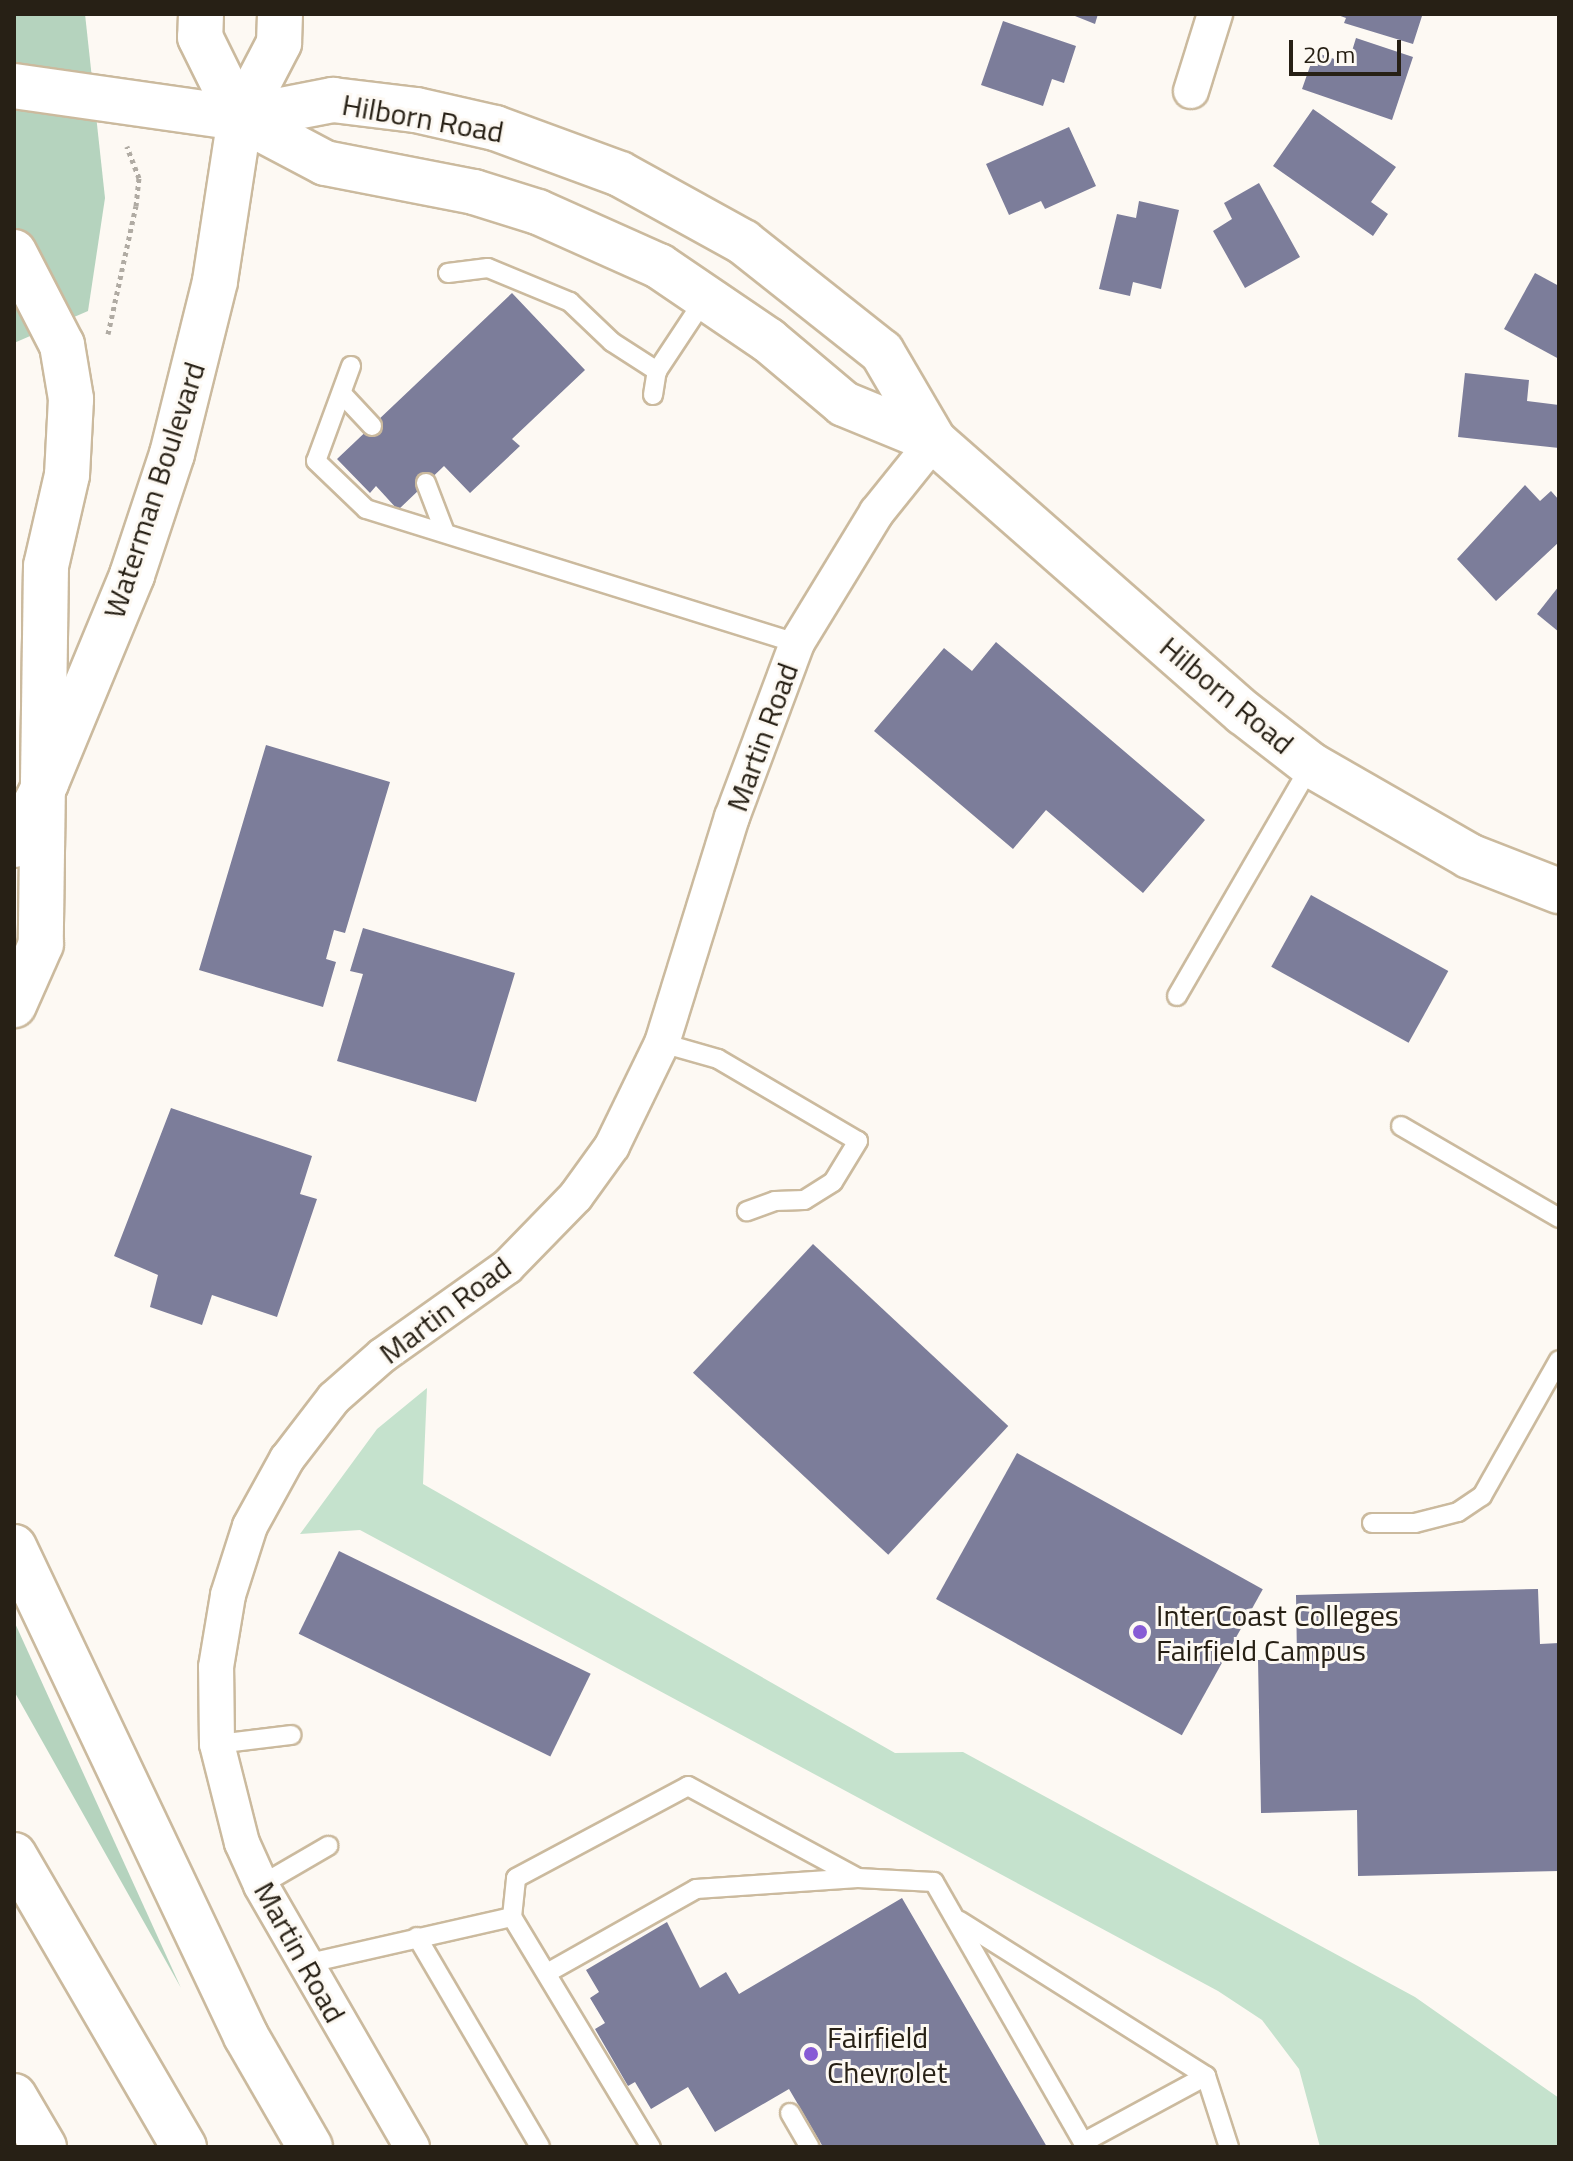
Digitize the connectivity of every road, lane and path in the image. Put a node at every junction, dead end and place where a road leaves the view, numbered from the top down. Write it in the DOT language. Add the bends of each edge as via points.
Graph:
graph roads {
  1 [pos="201,14"];
  2 [pos="280,14"];
  3 [pos="1215,14"];
  4 [pos="14,86"];
  5 [pos="1191,91"];
  6 [pos="240,118"];
  7 [pos="127,146"];
  8 [pos="14,252"];
  9 [pos="448,273"];
  10 [pos="706,297"];
  11 [pos="108,334"];
  12 [pos="351,366"];
  13 [pos="657,371"];
  14 [pos="653,395"];
  15 [pos="344,396"];
  16 [pos="372,426"];
  17 [pos="934,441"];
  18 [pos="426,483"];
  19 [pos="444,530"];
  20 [pos="797,643"];
  21 [pos="1311,765"];
  22 [pos="46,783"];
  23 [pos="14,845"];
  24 [pos="1559,891"];
  25 [pos="1177,996"];
  26 [pos="14,1005"];
  27 [pos="662,1043"];
  28 [pos="1401,1126"];
  29 [pos="747,1211"];
  30 [pos="1559,1218"];
  31 [pos="1559,1360"];
  32 [pos="1372,1523"];
  33 [pos="14,1547"];
  34 [pos="291,1735"];
  35 [pos="217,1744"];
  36 [pos="328,1846"];
  37 [pos="14,1855"];
  38 [pos="858,1878"];
  39 [pos="261,1885"];
  40 [pos="512,1917"];
  41 [pos="956,1919"];
  42 [pos="417,1937"];
  43 [pos="305,1964"];
  44 [pos="547,1973"];
  45 [pos="1206,2076"];
  46 [pos="14,2096"];
  47 [pos="790,2113"];
  48 [pos="1085,2145"];
  49 [pos="44,2147"];
  50 [pos="184,2147"];
  51 [pos="310,2147"];
  52 [pos="412,2147"];
  53 [pos="540,2147"];
  54 [pos="651,2147"];
  55 [pos="810,2147"];
  56 [pos="1229,2147"];
  1 -- 6 [label="main road" via="200,37"];
  2 -- 6 [label="main road, Waterman Boulevard" via="279,43"];
  3 -- 5 [label="street"];
  4 -- 6 [label="main road"];
  6 -- 10 [label="main road, Hilborn Road" via="325,163 474,192 538,212 659,266"];
  6 -- 17 [label="main road, Hilborn Road" via="333,100 416,110 495,128 620,174 743,242 882,352"];
  6 -- 22 [label="main road, Waterman Boulevard" via="215,281 172,454 132,575"];
  7 -- 11 [label="path" via="139,178"];
  8 -- 22 [label="main road" via="62,345 71,399 67,475 46,566"];
  9 -- 13 [label="lane" via="488,268 570,302 612,342"];
  10 -- 13 [label="lane"];
  10 -- 17 [label="main road, Hilborn Road" via="844,404"];
  12 -- 15 [label="lane"];
  13 -- 14 [label="lane"];
  15 -- 16 [label="lane"];
  15 -- 19 [label="lane" via="316,461 366,509"];
  17 -- 20 [label="street, Martin Road" via="877,512"];
  17 -- 21 [label="main road, Hilborn Road" via="1244,713"];
  18 -- 19 [label="lane"];
  19 -- 20 [label="lane"];
  20 -- 27 [label="street, Martin Road" via="732,817"];
  21 -- 24 [label="main road, Hilborn Road" via="1469,856"];
  21 -- 25 [label="lane"];
  22 -- 23 [label="main road, Waterman Boulevard"];
  22 -- 26 [label="main road" via="41,944"];
  27 -- 29 [label="lane" via="718,1059 858,1141 833,1182 804,1200 775,1201"];
  27 -- 35 [label="street, Martin Road" via="612,1146 576,1196 507,1267 383,1355 334,1398 287,1459 250,1526 228,1595 216,1667"];
  28 -- 30 [label="lane"];
  31 -- 32 [label="lane" via="1482,1496 1444,1516 1415,1523"];
  33 -- 51 [label="main road" via="246,2036"];
  34 -- 35 [label="lane"];
  35 -- 39 [label="street, Martin Road" via="242,1843"];
  36 -- 39 [label="lane"];
  37 -- 50 [label="main road"];
  38 -- 40 [label="lane" via="688,1786 516,1878"];
  38 -- 41 [label="lane" via="934,1882"];
  38 -- 44 [label="lane" via="696,1889"];
  39 -- 43 [label="street, Martin Road"];
  40 -- 42 [label="lane"];
  40 -- 44 [label="lane"];
  41 -- 45 [label="lane"];
  41 -- 48 [label="lane"];
  42 -- 43 [label="lane"];
  42 -- 53 [label="lane"];
  43 -- 52 [label="street, Martin Road"];
  44 -- 54 [label="lane"];
  45 -- 48 [label="lane"];
  45 -- 56 [label="lane"];
  46 -- 49 [label="main road"];
  47 -- 55 [label="lane"];
}
